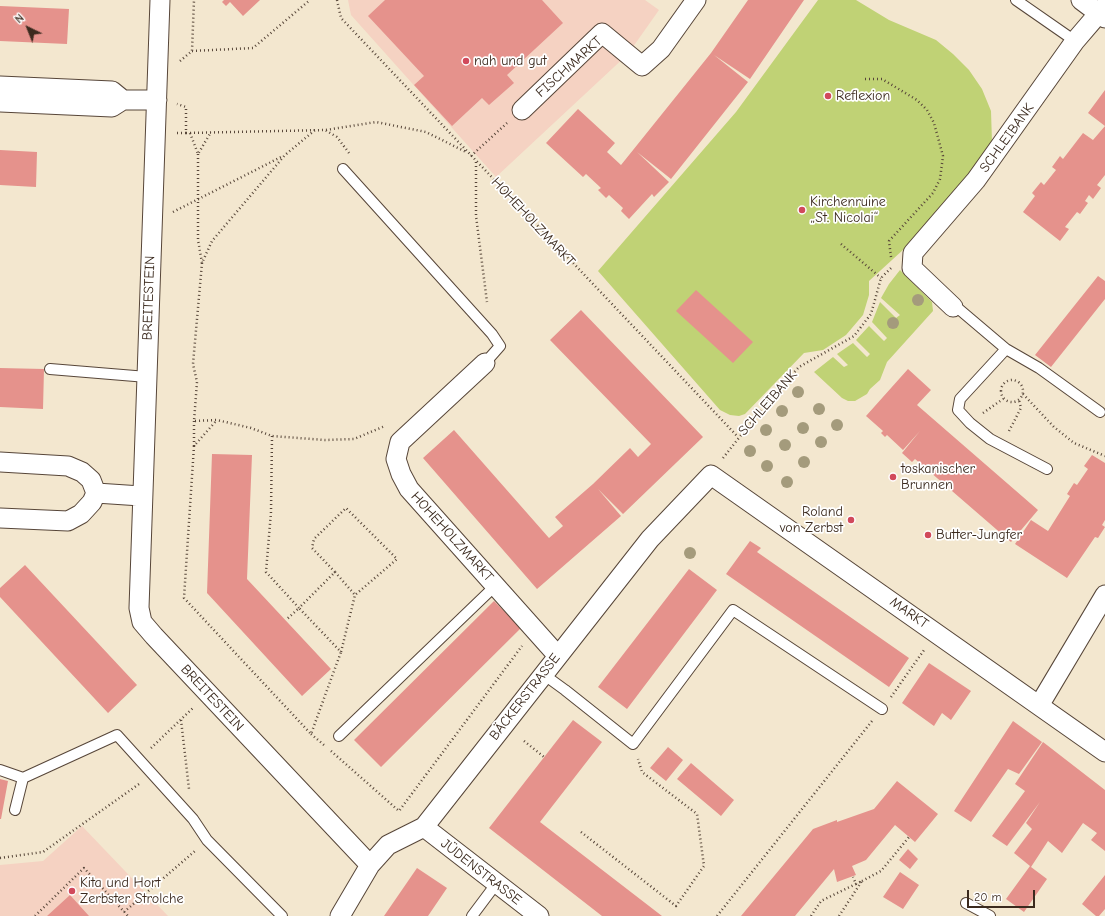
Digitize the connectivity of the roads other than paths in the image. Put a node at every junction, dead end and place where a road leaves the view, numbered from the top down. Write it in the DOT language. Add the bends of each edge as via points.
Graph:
graph roads {
  1 [pos="160,0"];
  2 [pos="696,0"];
  3 [pos="1016,0"];
  4 [pos="1081,0"];
  5 [pos="1103,12"];
  6 [pos="1075,41"];
  7 [pos="0,86"];
  8 [pos="123,100"];
  9 [pos="158,100"];
  10 [pos="0,102"];
  11 [pos="522,110"];
  12 [pos="343,169"];
  13 [pos="953,307"];
  14 [pos="1006,349"];
  15 [pos="485,363"];
  16 [pos="50,369"];
  17 [pos="147,377"];
  18 [pos="1100,412"];
  19 [pos="0,462"];
  20 [pos="1047,469"];
  21 [pos="712,475"];
  22 [pos="96,493"];
  23 [pos="141,496"];
  24 [pos="0,518"];
  25 [pos="495,586"];
  26 [pos="1105,595"];
  27 [pos="558,656"];
  28 [pos="543,674"];
  29 [pos="1040,704"];
  30 [pos="882,709"];
  31 [pos="339,736"];
  32 [pos="1105,752"];
  33 [pos="0,770"];
  34 [pos="23,778"];
  35 [pos="15,810"];
  36 [pos="424,827"];
  37 [pos="370,865"];
  38 [pos="496,884"];
  39 [pos="966,903"];
  40 [pos="282,916"];
  41 [pos="340,916"];
  42 [pos="472,916"];
  43 [pos="539,916"];
  44 [pos="990,916"];
  1 -- 9 [label="street, BREITESTEIN"];
  2 -- 11 [label="street, FISCHMARKT" via="661,50 642,66 602,33"];
  3 -- 6 [label="lane"];
  4 -- 5 [label="street"];
  5 -- 6 [label="street, SCHLEIBANK"];
  6 -- 13 [label="street, SCHLEIBANK" via="976,180 903,262"];
  7 -- 8 [label="street" via="112,91"];
  8 -- 9 [label="street"];
  8 -- 10 [label="street" via="112,107"];
  9 -- 17 [label="street, BREITESTEIN"];
  12 -- 15 [label="lane" via="492,334 500,346"];
  13 -- 14 [label="lane"];
  14 -- 18 [label="lane" via="1039,368"];
  14 -- 20 [label="lane" via="960,399 958,410 970,423 998,444"];
  15 -- 25 [label="street, HOHEHOLZMARKT" via="400,442 396,459 408,489"];
  16 -- 17 [label="lane"];
  17 -- 23 [label="street, BREITESTEIN"];
  19 -- 22 [label="street" via="68,466 92,480"];
  21 -- 27 [label="street, BÄCKERSTRASSE" via="650,539"];
  21 -- 29 [label="street, MARKT"];
  22 -- 23 [label="street"];
  22 -- 24 [label="street" via="81,514 68,521"];
  23 -- 37 [label="street, BREITESTEIN" via="139,608 142,622"];
  25 -- 27 [label="street, HOHEHOLZMARKT"];
  25 -- 31 [label="lane"];
  26 -- 29 [label="street"];
  27 -- 28 [label="street, BÄCKERSTRASSE"];
  28 -- 30 [label="lane" via="634,744 733,610"];
  28 -- 36 [label="street, BÄCKERSTRASSE"];
  29 -- 32 [label="street, MARKT"];
  33 -- 34 [label="lane"];
  34 -- 35 [label="lane"];
  34 -- 40 [label="lane" via="117,735 193,818 207,840"];
  36 -- 37 [label="street, BÄCKERSTRASSE" via="388,845"];
  36 -- 38 [label="street, JÜDENSTRASSE"];
  37 -- 41 [label="street, BÄCKERSTRASSE"];
  38 -- 42 [label="lane"];
  38 -- 43 [label="street, JÜDENSTRASSE"];
  39 -- 44 [label="lane"];
}
